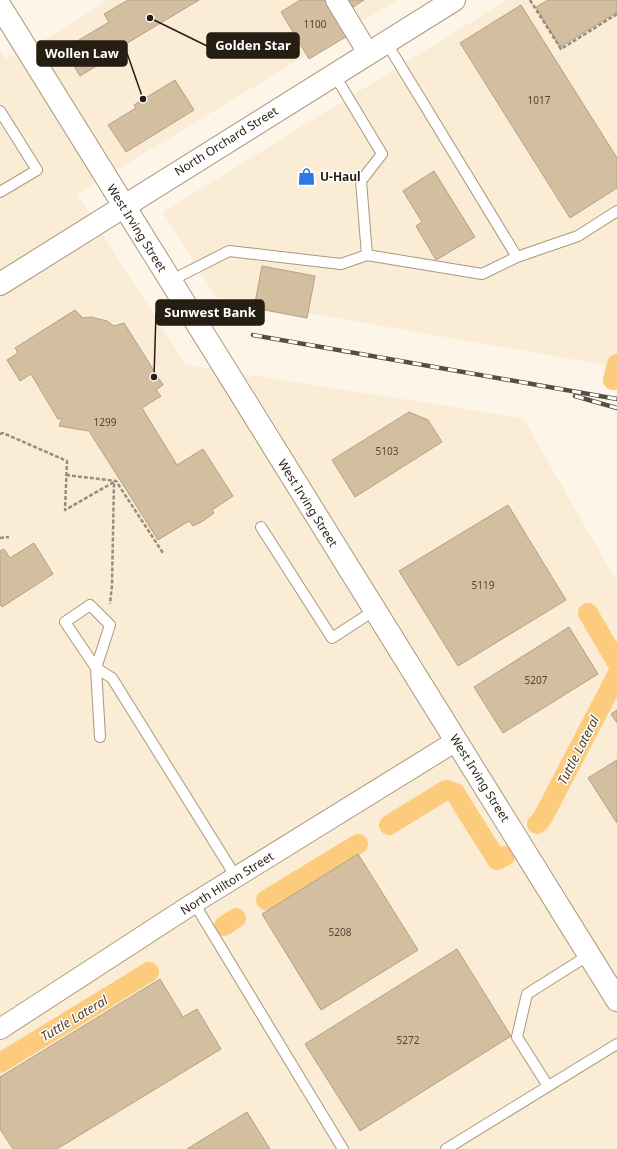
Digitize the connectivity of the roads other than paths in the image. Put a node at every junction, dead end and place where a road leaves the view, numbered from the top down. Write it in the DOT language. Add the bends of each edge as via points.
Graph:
graph roads {
  1 [pos="336,0"];
  2 [pos="454,0"];
  3 [pos="2,13"];
  4 [pos="377,47"];
  5 [pos="334,74"];
  6 [pos="0,111"];
  7 [pos="0,192"];
  8 [pos="124,205"];
  9 [pos="617,211"];
  10 [pos="368,255"];
  11 [pos="517,257"];
  12 [pos="170,281"];
  13 [pos="0,284"];
  14 [pos="261,527"];
  15 [pos="375,610"];
  16 [pos="96,668"];
  17 [pos="100,737"];
  18 [pos="456,741"];
  19 [pos="236,877"];
  20 [pos="194,903"];
  21 [pos="589,955"];
  22 [pos="615,992"];
  23 [pos="0,1029"];
  24 [pos="617,1044"];
  25 [pos="548,1086"];
  26 [pos="343,1149"];
  27 [pos="446,1149"];
  1 -- 4 [label="street"];
  2 -- 4 [label="street, North Orchard Street"];
  3 -- 8 [label="street, West Irving Street"];
  4 -- 5 [label="street, North Orchard Street"];
  4 -- 11 [label="lane"];
  5 -- 8 [label="street, North Orchard Street"];
  5 -- 10 [label="lane" via="382,154 361,181"];
  6 -- 7 [label="lane" via="36,170"];
  8 -- 12 [label="street, West Irving Street"];
  8 -- 13 [label="street, North Orchard Street"];
  9 -- 11 [label="lane" via="578,236"];
  10 -- 11 [label="lane" via="482,274"];
  10 -- 12 [label="lane" via="341,264 229,251"];
  12 -- 15 [label="street, West Irving Street"];
  14 -- 15 [label="lane" via="332,638"];
  15 -- 18 [label="street, West Irving Street"];
  16 -- 16 [label="lane" via="110,625 90,605 65,622"];
  16 -- 17 [label="lane"];
  16 -- 19 [label="lane" via="112,678"];
  18 -- 19 [label="street, North Hilton Street"];
  18 -- 21 [label="street, West Irving Street"];
  19 -- 20 [label="street, North Hilton Street"];
  20 -- 23 [label="street, North Hilton Street"];
  20 -- 26 [label="lane"];
  21 -- 22 [label="street, West Irving Street"];
  21 -- 25 [label="lane" via="527,994 517,1037"];
  24 -- 25 [label="lane"];
  25 -- 27 [label="lane"];
}
